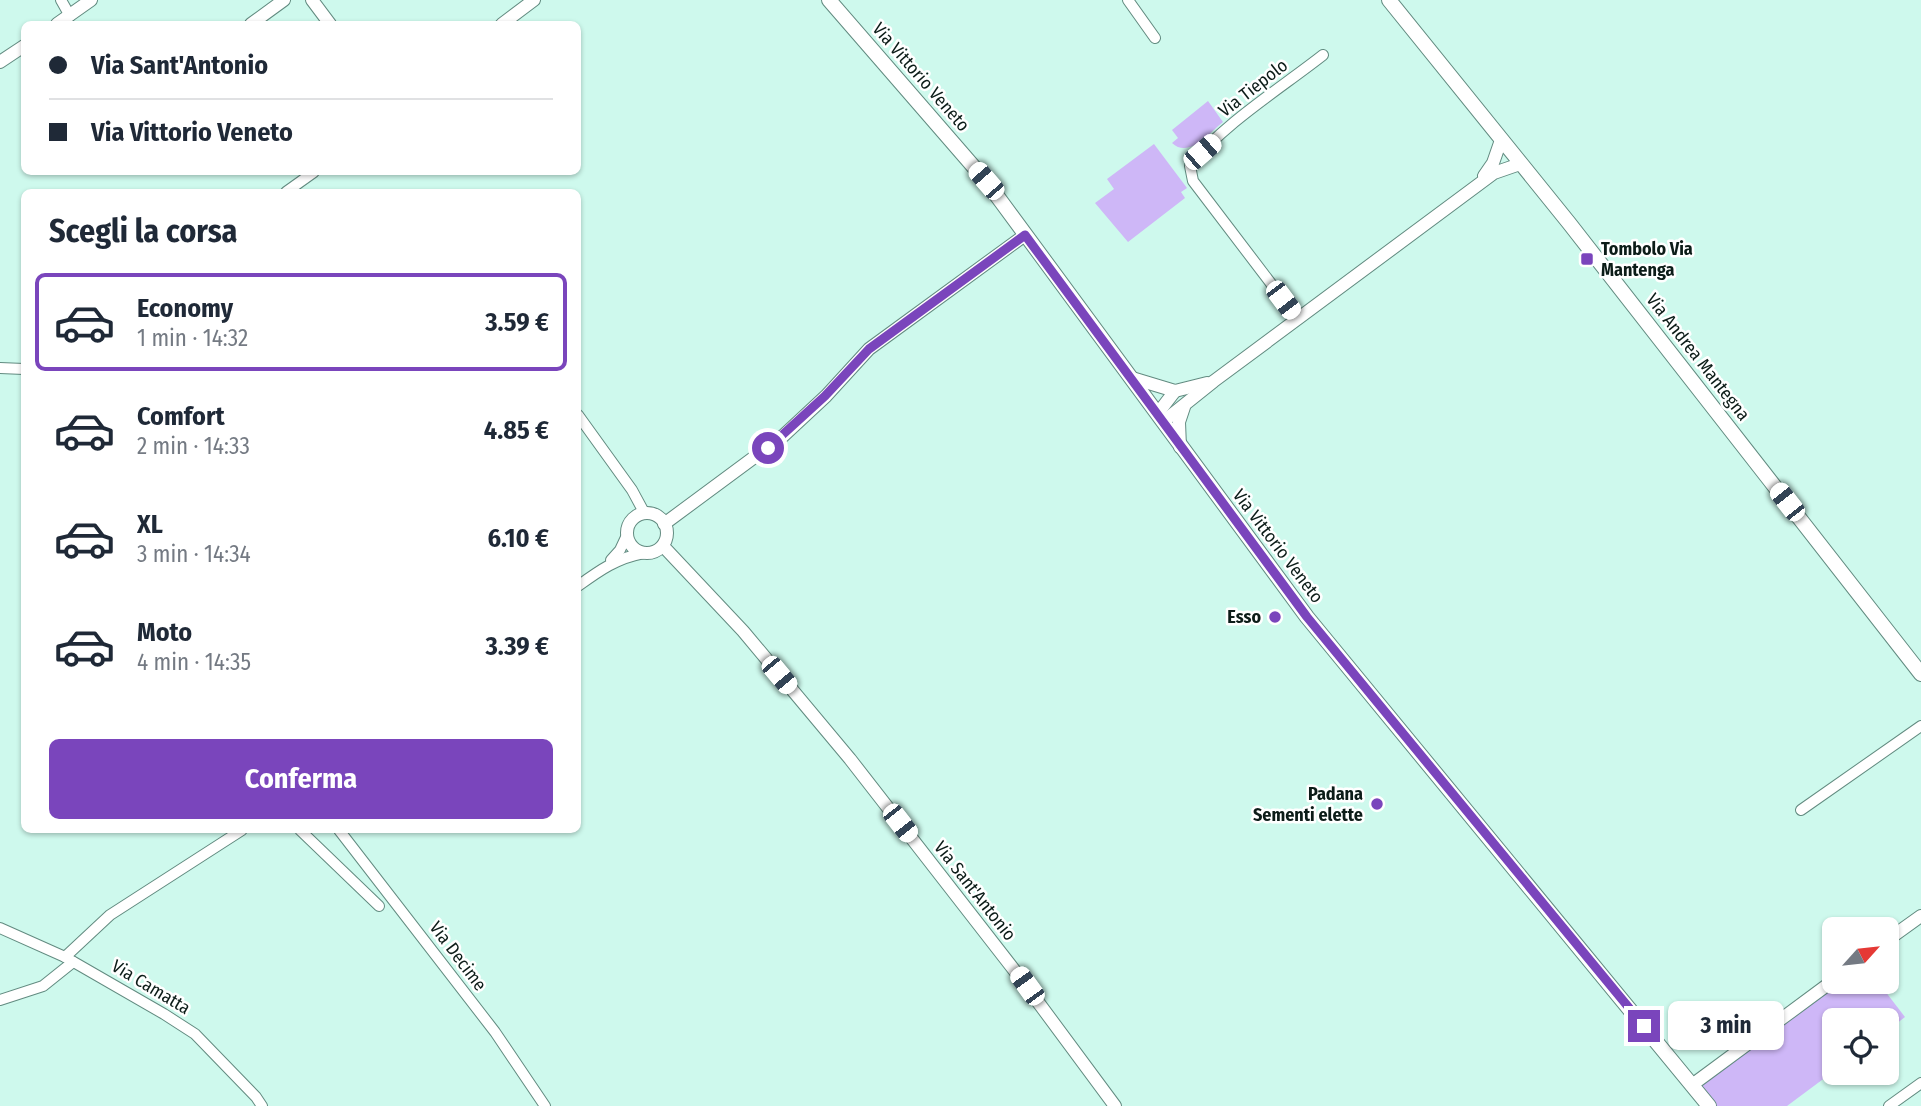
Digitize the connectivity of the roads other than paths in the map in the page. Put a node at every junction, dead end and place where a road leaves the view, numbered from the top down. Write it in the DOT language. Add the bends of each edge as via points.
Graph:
graph roads {
  1 [pos="61,0"];
  2 [pos="91,0"];
  3 [pos="284,0"];
  4 [pos="312,0"];
  5 [pos="534,0"];
  6 [pos="829,0"];
  7 [pos="1128,0"];
  8 [pos="1390,0"];
  9 [pos="73,20"];
  10 [pos="254,21"];
  11 [pos="328,21"];
  12 [pos="506,21"];
  13 [pos="1155,38"];
  14 [pos="21,48"];
  15 [pos="1323,55"];
  16 [pos="0,62"];
  17 [pos="1501,140"];
  18 [pos="1513,160"];
  19 [pos="1493,163"];
  20 [pos="310,175"];
  21 [pos="1478,185"];
  22 [pos="290,189"];
  23 [pos="1025,235"];
  24 [pos="1298,319"];
  25 [pos="0,368"];
  26 [pos="21,369"];
  27 [pos="1132,378"];
  28 [pos="1214,381"];
  29 [pos="1175,391"];
  30 [pos="1184,407"];
  31 [pos="1161,417"];
  32 [pos="581,419"];
  33 [pos="1180,447"];
  34 [pos="645,514"];
  35 [pos="664,524"];
  36 [pos="627,535"];
  37 [pos="663,546"];
  38 [pos="644,553"];
  39 [pos="607,565"];
  40 [pos="581,584"];
  41 [pos="1921,674"];
  42 [pos="1921,726"];
  43 [pos="1801,810"];
  44 [pos="237,833"];
  45 [pos="303,833"];
  46 [pos="342,833"];
  47 [pos="379,906"];
  48 [pos="1921,916"];
  49 [pos="0,928"];
  50 [pos="1899,932"];
  51 [pos="69,960"];
  52 [pos="1822,989"];
  53 [pos="0,1000"];
  54 [pos="1921,1083"];
  55 [pos="1692,1085"];
  56 [pos="261,1106"];
  57 [pos="545,1106"];
  58 [pos="1115,1106"];
  59 [pos="1709,1106"];
  60 [pos="1889,1106"];
  1 -- 9 [label="street"];
  2 -- 9 [label="street"];
  3 -- 10 [label="street"];
  4 -- 11 [label="street"];
  5 -- 12 [label="street"];
  6 -- 23 [label="main road, Via Vittorio Veneto" via="986,181"];
  7 -- 13 [label="street"];
  8 -- 17 [label="main road, Via Andrea Mantegna"];
  14 -- 16 [label="street"];
  15 -- 24 [label="street, Via Tiepolo" via="1232,126 1191,166 1193,181"];
  17 -- 18 [label="main road, Via Andrea Mantegna"];
  17 -- 19 [label="street"];
  18 -- 19 [label="street"];
  18 -- 21 [label="street"];
  18 -- 41 [label="main road, Via Andrea Mantegna" via="1569,223"];
  19 -- 21 [label="street"];
  20 -- 22 [label="street"];
  21 -- 24 [label="street"];
  23 -- 27 [label="main road, Via Vittorio Veneto"];
  23 -- 35 [label="street" via="869,349 783,436"];
  24 -- 28 [label="street"];
  25 -- 26 [label="street"];
  27 -- 29 [label="street"];
  27 -- 31 [label="main road, Via Vittorio Veneto"];
  28 -- 29 [label="street"];
  28 -- 30 [label="street"];
  29 -- 31 [label="street"];
  30 -- 31 [label="street"];
  30 -- 33 [label="street"];
  31 -- 33 [label="main road, Via Vittorio Veneto"];
  32 -- 34 [label="street"];
  33 -- 55 [label="main road, Via Vittorio Veneto" via="1307,617"];
  34 -- 35 [label="street"];
  34 -- 36 [label="street" via="630,523"];
  35 -- 37 [label="street" via="667,537"];
  36 -- 38 [label="street" via="635,549"];
  36 -- 39 [label="street"];
  37 -- 38 [label="street"];
  37 -- 58 [label="street, Via Sant'Antonio" via="743,631 850,759"];
  38 -- 39 [label="street"];
  39 -- 40 [label="street"];
  42 -- 43 [label="street"];
  44 -- 51 [label="street" via="110,915"];
  45 -- 47 [label="street"];
  46 -- 57 [label="street, Via Decime" via="495,1032"];
  48 -- 50 [label="street"];
  49 -- 51 [label="street, Via Camatta"];
  51 -- 53 [label="street" via="43,986"];
  51 -- 56 [label="street, Via Camatta" via="195,1034"];
  52 -- 55 [label="street"];
  54 -- 60 [label="street"];
  55 -- 59 [label="main road, Via Vittorio Veneto"];
}
